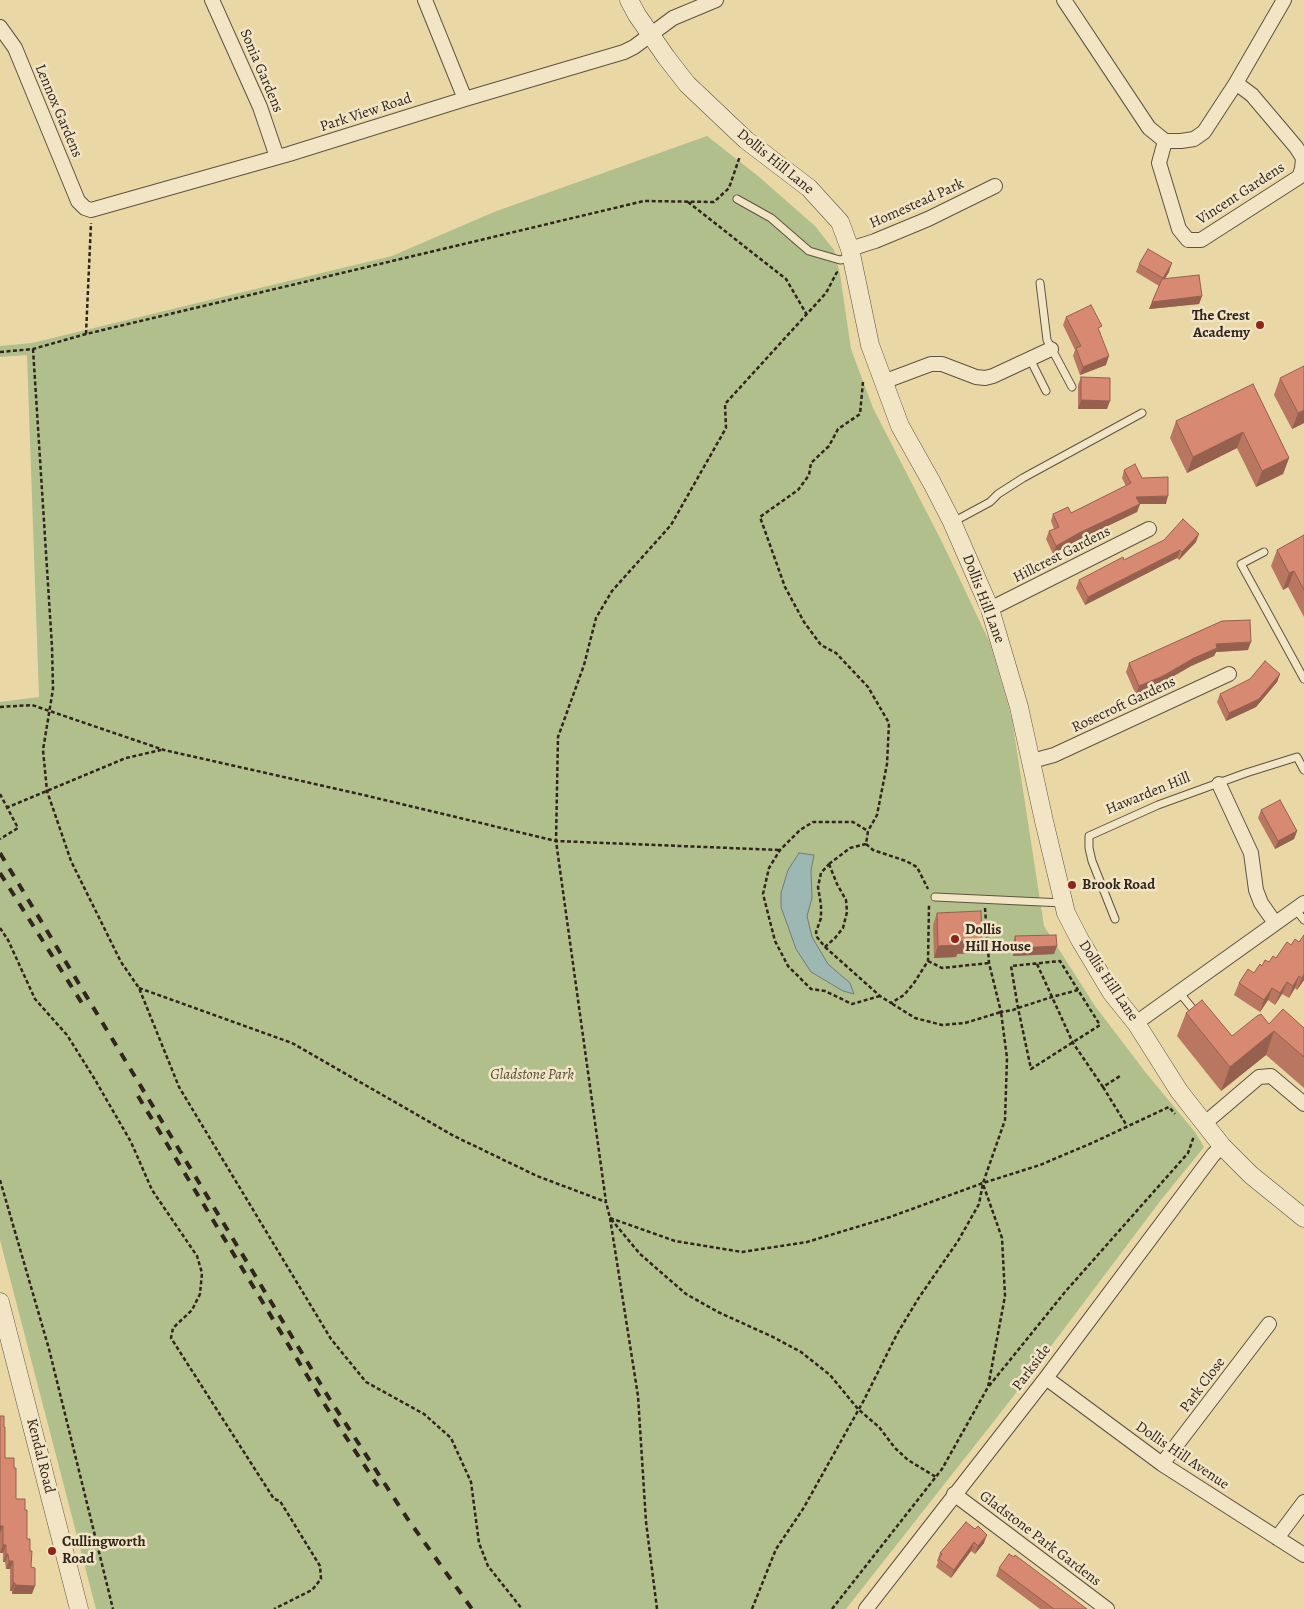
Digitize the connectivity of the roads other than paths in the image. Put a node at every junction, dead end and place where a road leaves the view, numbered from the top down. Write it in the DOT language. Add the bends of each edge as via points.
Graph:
graph roads {
  1 [pos="212,0"];
  2 [pos="425,0"];
  3 [pos="628,0"];
  4 [pos="716,0"];
  5 [pos="1064,0"];
  6 [pos="1284,0"];
  7 [pos="0,28"];
  8 [pos="651,34"];
  9 [pos="1236,83"];
  10 [pos="465,99"];
  11 [pos="1165,141"];
  12 [pos="277,157"];
  13 [pos="996,186"];
  14 [pos="737,199"];
  15 [pos="88,209"];
  16 [pos="851,253"];
  17 [pos="1040,283"];
  18 [pos="1051,349"];
  19 [pos="1030,359"];
  20 [pos="883,382"];
  21 [pos="1072,387"];
  22 [pos="1046,391"];
  23 [pos="1142,413"];
  24 [pos="952,522"];
  25 [pos="1149,529"];
  26 [pos="1264,552"];
  27 [pos="990,609"];
  28 [pos="1229,674"];
  29 [pos="1304,680"];
  30 [pos="1032,761"];
  31 [pos="1304,770"];
  32 [pos="1219,784"];
  33 [pos="935,897"];
  34 [pos="1064,903"];
  35 [pos="1300,906"];
  36 [pos="1114,919"];
  37 [pos="1304,920"];
  38 [pos="1275,923"];
  39 [pos="1179,992"];
  40 [pos="1203,1022"];
  41 [pos="1136,1023"];
  42 [pos="1304,1104"];
  43 [pos="1200,1128"];
  44 [pos="1222,1146"];
  45 [pos="1304,1218"];
  46 [pos="0,1302"];
  47 [pos="1270,1324"];
  48 [pos="1046,1378"];
  49 [pos="1162,1464"];
  50 [pos="954,1494"];
  51 [pos="1304,1502"];
  52 [pos="1277,1538"];
  53 [pos="1304,1555"];
  54 [pos="79,1609"];
  55 [pos="866,1609"];
  56 [pos="1106,1609"];
  1 -- 12 [label="street, Sonia Gardens" via="260,107"];
  2 -- 10 [label="street"];
  3 -- 8 [label="street, Dollis Hill Lane"];
  4 -- 8 [label="street, Park View Road" via="674,18"];
  5 -- 11 [label="street" via="1149,128"];
  6 -- 9 [label="street"];
  7 -- 15 [label="street, Lennox Gardens" via="15,48 78,201"];
  8 -- 10 [label="street, Park View Road" via="624,52"];
  8 -- 16 [label="street, Dollis Hill Lane" via="687,84 746,140 810,188 840,222"];
  9 -- 11 [label="street" via="1204,132 1194,139"];
  9 -- 11 [label="street, Vincent Gardens" via="1252,95 1296,147 1303,158 1299,177 1201,240 1188,240 1179,229 1159,163"];
  10 -- 12 [label="street, Park View Road"];
  12 -- 15 [label="street, Park View Road"];
  13 -- 16 [label="street, Homestead Park"];
  14 -- 16 [label="lane" via="771,218 808,252 840,260"];
  16 -- 20 [label="street, Dollis Hill Lane" via="870,345"];
  17 -- 18 [label="lane"];
  18 -- 19 [label="street"];
  18 -- 21 [label="lane"];
  19 -- 20 [label="street" via="985,378 942,364 931,364"];
  19 -- 22 [label="lane"];
  20 -- 24 [label="street, Dollis Hill Lane" via="900,426"];
  23 -- 24 [label="lane"];
  24 -- 27 [label="street, Dollis Hill Lane"];
  25 -- 27 [label="street, Hillcrest Gardens"];
  26 -- 29 [label="lane" via="1241,564"];
  27 -- 30 [label="street, Dollis Hill Lane"];
  28 -- 30 [label="street, Rosecroft Gardens" via="1054,755"];
  30 -- 34 [label="street, Dollis Hill Lane"];
  31 -- 32 [label="lane, Hawarden Hill" via="1297,757"];
  32 -- 36 [label="lane, Hawarden Hill" via="1089,836 1092,861"];
  32 -- 38 [label="street" via="1251,854 1256,890"];
  33 -- 34 [label="lane"];
  34 -- 41 [label="street, Dollis Hill Lane" via="1066,913 1102,977"];
  35 -- 37 [label="lane"];
  35 -- 38 [label="street"];
  38 -- 39 [label="street"];
  39 -- 40 [label="lane"];
  39 -- 41 [label="street"];
  41 -- 43 [label="street, Dollis Hill Lane"];
  42 -- 43 [label="street" via="1271,1076 1259,1077"];
  43 -- 44 [label="street, Dollis Hill Lane"];
  44 -- 45 [label="street, Dollis Hill Lane" via="1251,1175"];
  44 -- 48 [label="street, Parkside"];
  46 -- 54 [label="street, Kendal Road"];
  47 -- 49 [label="street, Park Close"];
  48 -- 49 [label="street, Dollis Hill Avenue"];
  48 -- 50 [label="street, Parkside"];
  49 -- 52 [label="street, Dollis Hill Avenue"];
  50 -- 55 [label="street, Parkside"];
  50 -- 56 [label="street, Gladstone Park Gardens"];
  51 -- 52 [label="street"];
  52 -- 53 [label="street, Dollis Hill Avenue"];
}
